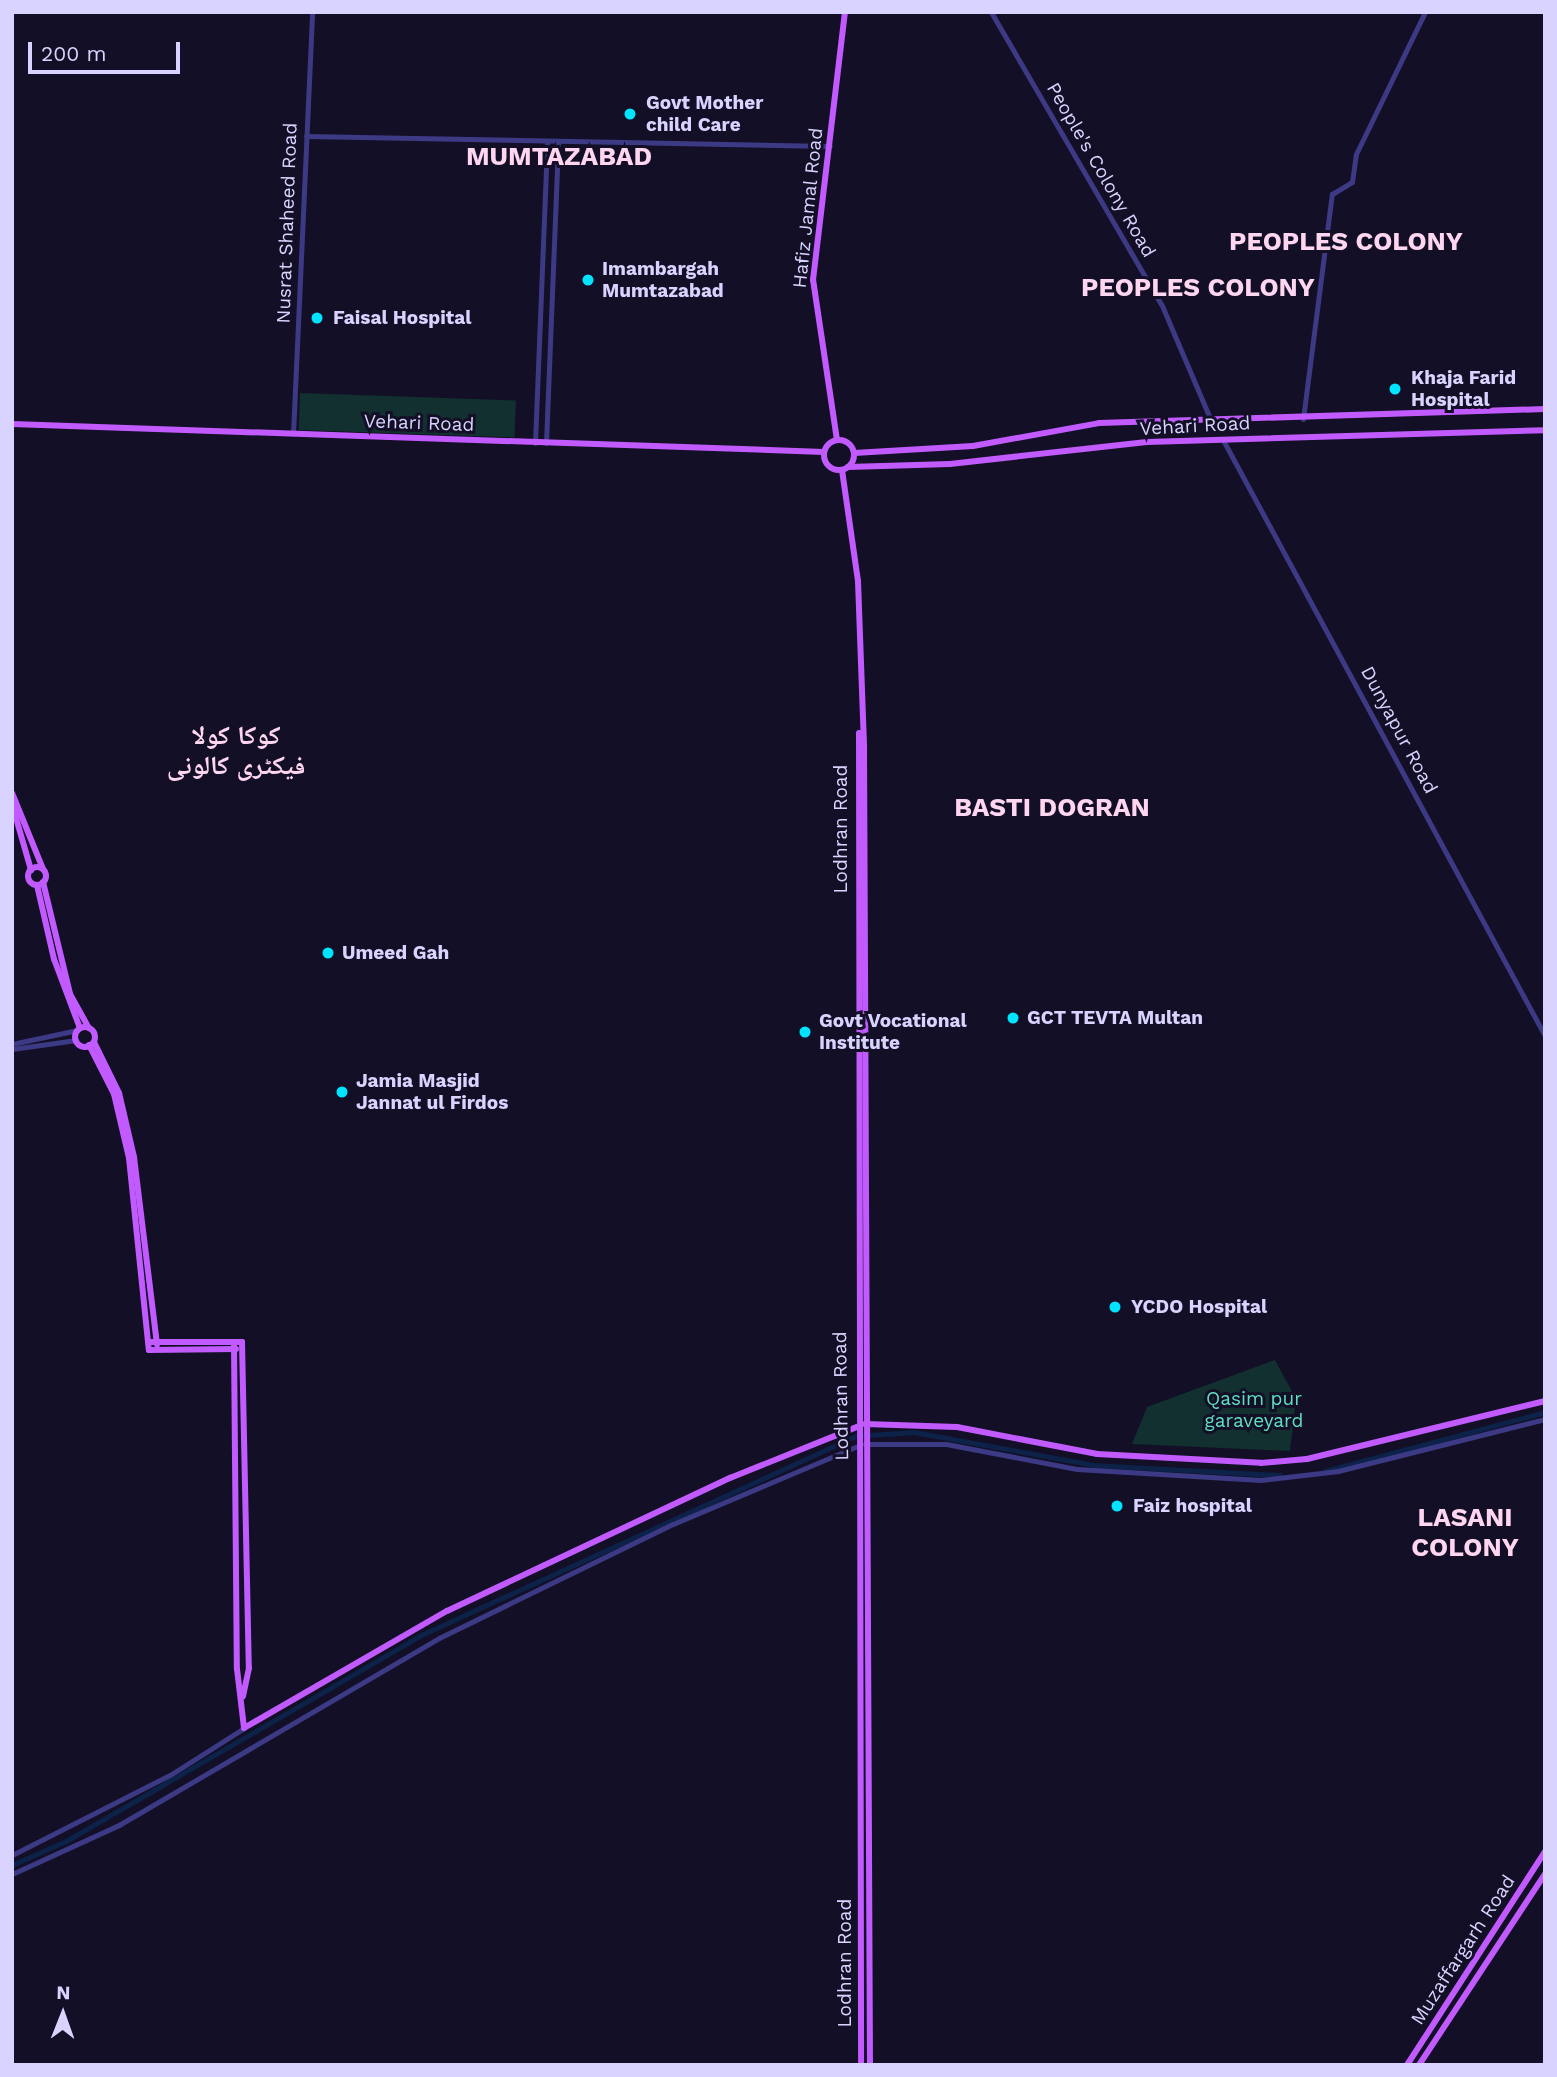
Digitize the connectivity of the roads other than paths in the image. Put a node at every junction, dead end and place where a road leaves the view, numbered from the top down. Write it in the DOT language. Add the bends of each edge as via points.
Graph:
graph roads {
  1 [pos="312,12"];
  2 [pos="845,12"];
  3 [pos="991,12"];
  4 [pos="1425,12"];
  5 [pos="306,136"];
  6 [pos="547,141"];
  7 [pos="558,141"];
  8 [pos="830,146"];
  9 [pos="1545,409"];
  10 [pos="1303,419"];
  11 [pos="1212,423"];
  12 [pos="12,424"];
  13 [pos="1545,430"];
  14 [pos="293,434"];
  15 [pos="837,440"];
  16 [pos="1223,440"];
  17 [pos="535,443"];
  18 [pos="546,443"];
  19 [pos="824,452"];
  20 [pos="854,453"];
  21 [pos="845,468"];
  22 [pos="12,793"];
  23 [pos="12,804"];
  24 [pos="43,869"];
  25 [pos="31,870"];
  26 [pos="40,883"];
  27 [pos="89,1028"];
  28 [pos="78,1029"];
  29 [pos="1545,1036"];
  30 [pos="76,1040"];
  31 [pos="12,1044"];
  32 [pos="92,1044"];
  33 [pos="12,1049"];
  34 [pos="157,1346"];
  35 [pos="234,1346"];
  36 [pos="1545,1401"];
  37 [pos="1545,1419"];
  38 [pos="861,1428"];
  39 [pos="861,1445"];
  40 [pos="242,1698"];
  41 [pos="244,1728"];
  42 [pos="1545,1852"];
  43 [pos="12,1855"];
  44 [pos="12,1874"];
  45 [pos="1545,1874"];
  46 [pos="861,2065"];
  47 [pos="870,2065"];
  48 [pos="1407,2065"];
  49 [pos="1419,2065"];
  1 -- 5 [label="street, Nusrat Shaheed Road"];
  2 -- 8 [label="main road, Hafiz Jamal Road"];
  3 -- 11 [label="street, People's Colony Road" via="1163,308"];
  4 -- 10 [label="street" via="1356,154 1352,182 1332,194"];
  5 -- 6 [label="street"];
  5 -- 14 [label="street, Nusrat Shaheed Road"];
  6 -- 7 [label="street"];
  6 -- 17 [label="street"];
  7 -- 8 [label="street"];
  7 -- 18 [label="street"];
  8 -- 15 [label="main road, Hafiz Jamal Road" via="813,280"];
  9 -- 10 [label="main road, Vehari Road"];
  10 -- 11 [label="main road, Vehari Road"];
  11 -- 20 [label="main road, Vehari Road" via="1099,423 974,446"];
  12 -- 14 [label="main road, Vehari Road"];
  13 -- 16 [label="main road, Vehari Road"];
  14 -- 17 [label="main road, Vehari Road"];
  15 -- 19 [label="main road"];
  15 -- 20 [label="main road"];
  16 -- 21 [label="main road, Vehari Road"];
  16 -- 29 [label="street, Dunyapur Road"];
  17 -- 18 [label="main road, Vehari Road"];
  18 -- 19 [label="main road, Vehari Road"];
  19 -- 21 [label="main road" via="828,466"];
  20 -- 21 [label="main road"];
  21 -- 38 [label="main road, Lodhran Road" via="858,581"];
  22 -- 24 [label="main road"];
  23 -- 25 [label="main road"];
  24 -- 25 [label="main road"];
  24 -- 26 [label="main road"];
  25 -- 26 [label="main road" via="29,879"];
  26 -- 27 [label="main road" via="70,994"];
  26 -- 28 [label="main road" via="54,959"];
  27 -- 28 [label="main road"];
  27 -- 32 [label="main road"];
  28 -- 30 [label="main road"];
  28 -- 31 [label="street"];
  30 -- 32 [label="main road"];
  30 -- 33 [label="street"];
  32 -- 34 [label="main road" via="119,1093 134,1157"];
  32 -- 34 [label="main road" via="114,1094 129,1158 149,1346"];
  34 -- 35 [label="main road"];
  35 -- 40 [label="main road" via="237,1668"];
  35 -- 40 [label="main road" via="242,1349 249,1668"];
  36 -- 38 [label="main road" via="1326,1455 1261,1463 1097,1454 957,1427"];
  37 -- 39 [label="street" via="1338,1471 1261,1480 1077,1469 937,1443"];
  38 -- 39 [label="main road, Lodhran Road"];
  38 -- 41 [label="main road" via="730,1478 482,1594"];
  39 -- 44 [label="street" via="695,1514 439,1638 119,1825"];
  39 -- 46 [label="main road, Lodhran Road"];
  39 -- 47 [label="main road, Lodhran Road"];
  40 -- 41 [label="main road"];
  41 -- 43 [label="street" via="170,1774"];
  42 -- 48 [label="main road, Muzaffargarh Road"];
  45 -- 49 [label="main road, Muzaffargarh Road"];
}
